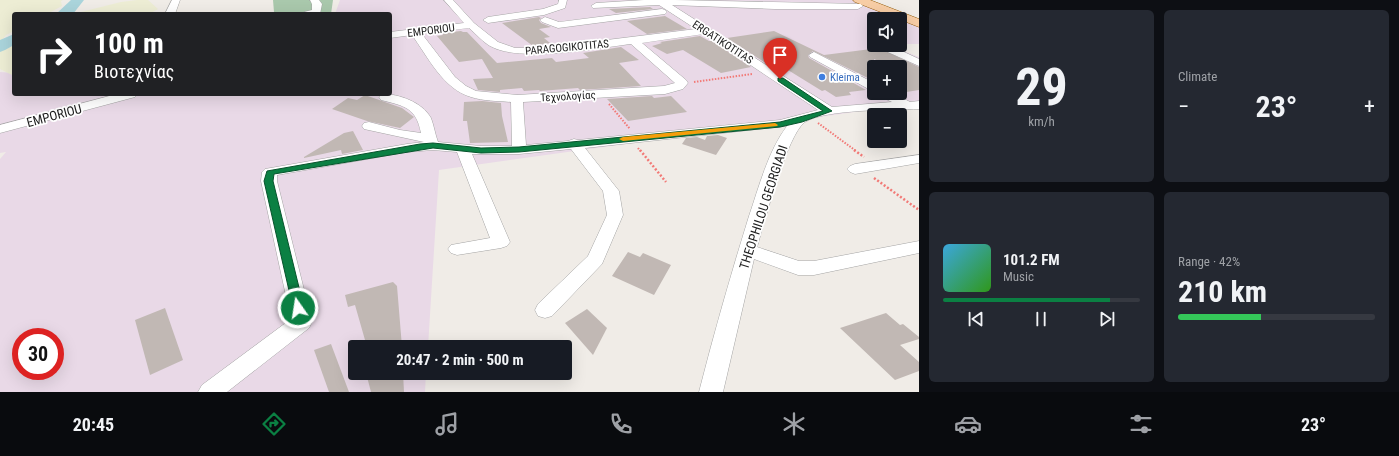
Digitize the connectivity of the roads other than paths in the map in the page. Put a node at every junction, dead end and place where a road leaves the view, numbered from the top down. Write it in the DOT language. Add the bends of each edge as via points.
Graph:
graph roads {
  1 [pos="176,0"];
  2 [pos="314,0"];
  3 [pos="448,0"];
  4 [pos="563,0"];
  5 [pos="777,0"];
  6 [pos="871,0"];
  7 [pos="660,1"];
  8 [pos="859,3"];
  9 [pos="596,6"];
  10 [pos="786,6"];
  11 [pos="674,10"];
  12 [pos="171,12"];
  13 [pos="316,12"];
  14 [pos="919,18"];
  15 [pos="488,20"];
  16 [pos="545,20"];
  17 [pos="919,23"];
  18 [pos="471,25"];
  19 [pos="704,31"];
  20 [pos="416,32"];
  21 [pos="392,35"];
  22 [pos="633,41"];
  23 [pos="896,52"];
  24 [pos="814,55"];
  25 [pos="919,63"];
  26 [pos="867,84"];
  27 [pos="124,96"];
  28 [pos="385,97"];
  29 [pos="517,99"];
  30 [pos="901,100"];
  31 [pos="913,105"];
  32 [pos="828,111"];
  33 [pos="804,119"];
  34 [pos="369,126"];
  35 [pos="0,129"];
  36 [pos="430,142"];
  37 [pos="574,143"];
  38 [pos="463,149"];
  39 [pos="519,150"];
  40 [pos="919,159"];
  41 [pos="857,168"];
  42 [pos="919,247"];
  43 [pos="457,249"];
  44 [pos="747,250"];
  45 [pos="545,310"];
  46 [pos="210,392"];
  47 [pos="710,392"];
  1 -- 12 [label="street"];
  2 -- 13 [label="street" via="317,4"];
  3 -- 18 [label="street, PARAGOGIKOTITAS"];
  4 -- 15 [label="street" via="562,6 544,12"];
  5 -- 10 [label="street"];
  6 -- 14 [label="main road"];
  7 -- 9 [label="street"];
  7 -- 10 [label="street"];
  7 -- 11 [label="street, ERGATIKOTITAS"];
  8 -- 10 [label="street"];
  8 -- 17 [label="main road"];
  11 -- 16 [label="street" via="558,25"];
  11 -- 19 [label="street, ERGATIKOTITAS"];
  18 -- 20 [label="street, EMPORIOU"];
  18 -- 22 [label="street, PARAGOGIKOTITAS" via="494,44 514,51 542,51"];
  19 -- 22 [label="street, PARAGOGIKOTITAS"];
  19 -- 32 [label="street, ERGATIKOTITAS"];
  20 -- 21 [label="street, EMPORIOU"];
  20 -- 29 [label="street, Τεχνολογίας" via="451,80 462,89 474,94"];
  22 -- 29 [label="street, Τεχνολογίας" via="682,83 665,90"];
  23 -- 25 [label="street"];
  24 -- 26 [label="street"];
  27 -- 35 [label="street, EMPORIOU"];
  28 -- 36 [label="street" via="408,104 418,111 424,119"];
  29 -- 39 [label="street"];
  30 -- 31 [label="street"];
  31 -- 32 [label="street"];
  32 -- 33 [label="street"];
  33 -- 37 [label="street" via="780,124"];
  33 -- 44 [label="street, THEOPHILOU GEORGIADI" via="787,135"];
  34 -- 36 [label="street"];
  36 -- 38 [label="street"];
  36 -- 46 [label="street" via="270,172 269,181 302,322"];
  37 -- 39 [label="street"];
  37 -- 45 [label="street" via="611,191 615,215 596,259"];
  38 -- 39 [label="street"];
  38 -- 43 [label="street" via="501,242"];
  40 -- 41 [label="street"];
  42 -- 44 [label="street" via="814,268 798,268"];
  44 -- 47 [label="street, THEOPHILOU GEORGIADI"];
}
